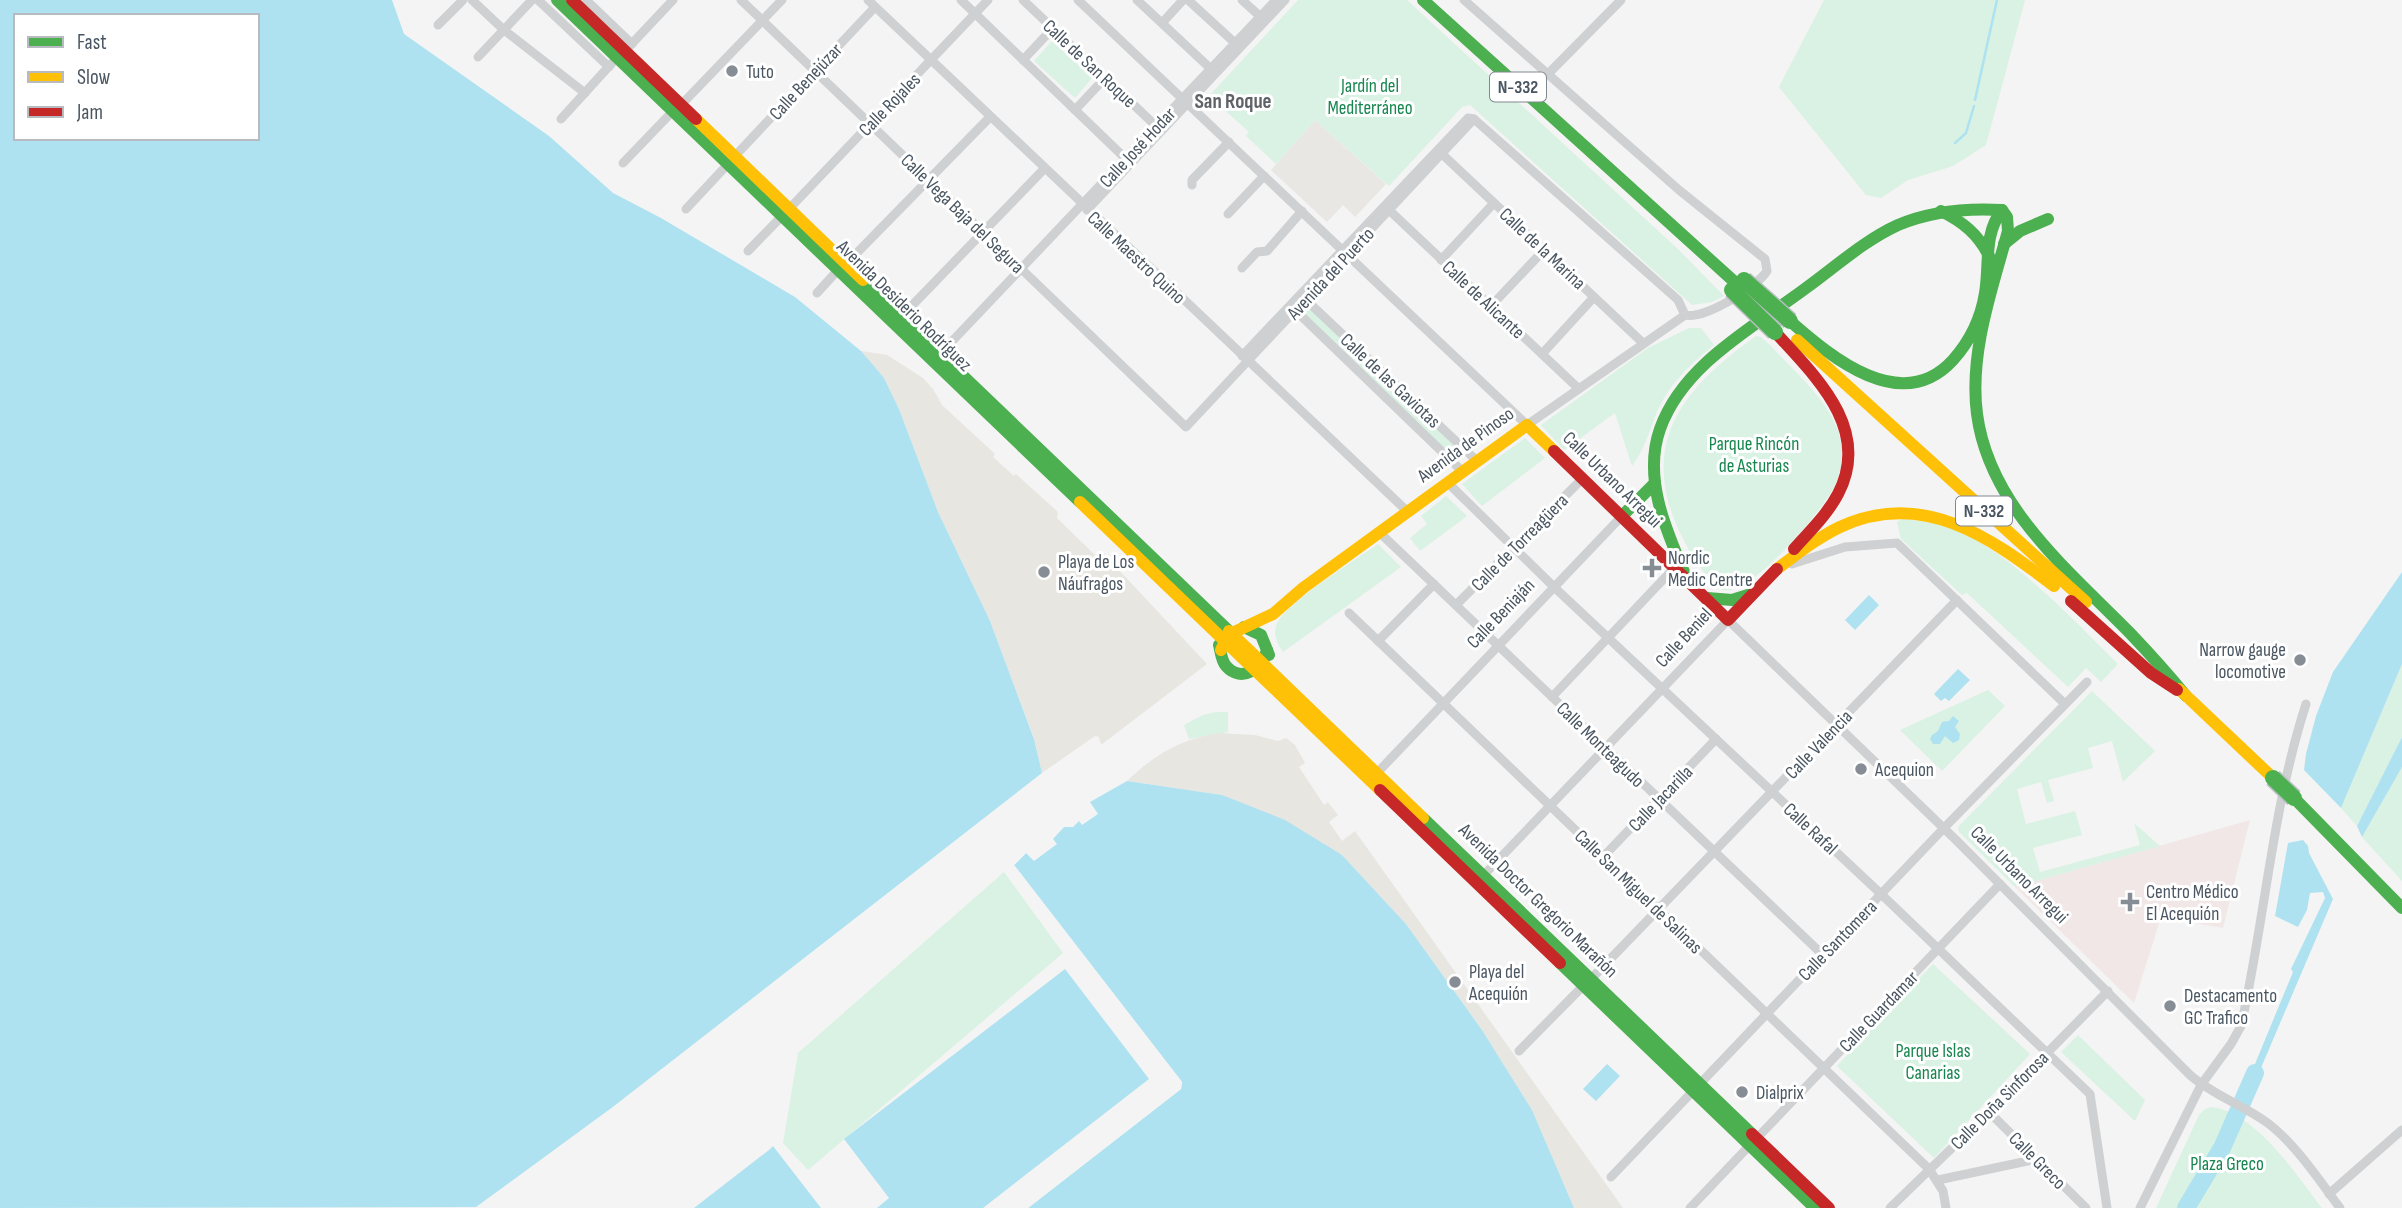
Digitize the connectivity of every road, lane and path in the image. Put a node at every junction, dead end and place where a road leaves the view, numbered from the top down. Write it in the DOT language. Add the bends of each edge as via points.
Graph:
graph roads {
  1 [pos="463,0"];
  2 [pos="472,0"];
  3 [pos="532,0"];
  4 [pos="538,0"];
  5 [pos="557,0"];
  6 [pos="572,0"];
  7 [pos="586,0"];
  8 [pos="672,0"];
  9 [pos="741,0"];
  10 [pos="782,0"];
  11 [pos="961,0"];
  12 [pos="988,0"];
  13 [pos="1023,0"];
  14 [pos="1079,0"];
  15 [pos="1137,0"];
  16 [pos="1186,0"];
  17 [pos="1242,0"];
  18 [pos="1276,0"];
  19 [pos="1285,0"];
  20 [pos="1423,0"];
  21 [pos="1464,0"];
  22 [pos="1621,0"];
  23 [pos="872,3"];
  24 [pos="975,14"];
  25 [pos="1263,19"];
  26 [pos="762,20"];
  27 [pos="1162,23"];
  28 [pos="438,25"];
  29 [pos="1053,28"];
  30 [pos="503,30"];
  31 [pos="1235,44"];
  32 [pos="620,55"];
  33 [pos="478,57"];
  34 [pos="931,60"];
  35 [pos="1023,60"];
  36 [pos="1211,69"];
  37 [pos="814,70"];
  38 [pos="1548,74"];
  39 [pos="1105,78"];
  40 [pos="585,93"];
  41 [pos="1185,101"];
  42 [pos="677,108"];
  43 [pos="1075,110"];
  44 [pos="990,117"];
  45 [pos="561,119"];
  46 [pos="1474,119"];
  47 [pos="870,124"];
  48 [pos="1156,126"];
  49 [pos="1228,142"];
  50 [pos="1442,154"];
  51 [pos="1126,159"];
  52 [pos="731,160"];
  53 [pos="623,163"];
  54 [pos="1044,169"];
  55 [pos="1614,174"];
  56 [pos="1264,176"];
  57 [pos="928,180"];
  58 [pos="1192,185"];
  59 [pos="1494,203"];
  60 [pos="1085,208"];
  61 [pos="686,209"];
  62 [pos="1389,210"];
  63 [pos="2002,210"];
  64 [pos="1302,211"];
  65 [pos="1941,211"];
  66 [pos="785,212"];
  67 [pos="1228,214"];
  68 [pos="2048,219"];
  69 [pos="983,232"];
  70 [pos="2004,244"];
  71 [pos="1544,250"];
  72 [pos="748,251"];
  73 [pos="1345,252"];
  74 [pos="1989,256"];
  75 [pos="1441,260"];
  76 [pos="842,267"];
  77 [pos="1242,268"];
  78 [pos="1021,269"];
  79 [pos="1738,285"];
  80 [pos="817,293"];
  81 [pos="1594,297"];
  82 [pos="1306,299"];
  83 [pos="1491,306"];
  84 [pos="1296,310"];
  85 [pos="1685,315"];
  86 [pos="901,317"];
  87 [pos="1782,326"];
  88 [pos="1643,343"];
  89 [pos="940,354"];
  90 [pos="1542,354"];
  91 [pos="1245,358"];
  92 [pos="1579,388"];
  93 [pos="1527,425"];
  94 [pos="1186,427"];
  95 [pos="1477,461"];
  96 [pos="1462,471"];
  97 [pos="1583,478"];
  98 [pos="1447,482"];
  99 [pos="1655,483"];
  100 [pos="1408,512"];
  101 [pos="1622,516"];
  102 [pos="1379,532"];
  103 [pos="1671,538"];
  104 [pos="1513,547"];
  105 [pos="1675,567"];
  106 [pos="1777,569"];
  107 [pos="1687,579"];
  108 [pos="1434,584"];
  109 [pos="1554,587"];
  110 [pos="1754,593"];
  111 [pos="1707,598"];
  112 [pos="1957,600"];
  113 [pos="1456,606"];
  114 [pos="1349,613"];
  115 [pos="1274,614"];
  116 [pos="1728,620"];
  117 [pos="1225,633"];
  118 [pos="1608,638"];
  119 [pos="1378,641"];
  120 [pos="1498,646"];
  121 [pos="1265,661"];
  122 [pos="2087,682"];
  123 [pos="1663,689"];
  124 [pos="2186,696"];
  125 [pos="1552,697"];
  126 [pos="1443,704"];
  127 [pos="2065,704"];
  128 [pos="2306,704"];
  129 [pos="1837,724"];
  130 [pos="1716,739"];
  131 [pos="1605,748"];
  132 [pos="1377,773"];
  133 [pos="1772,792"];
  134 [pos="1659,799"];
  135 [pos="1550,805"];
  136 [pos="1944,828"];
  137 [pos="1714,851"];
  138 [pos="1603,857"];
  139 [pos="1480,879"];
  140 [pos="2000,884"];
  141 [pos="1881,894"];
  142 [pos="2402,908"];
  143 [pos="1658,909"];
  144 [pos="1938,948"];
  145 [pos="1823,955"];
  146 [pos="1587,982"];
  147 [pos="2108,991"];
  148 [pos="1767,1013"];
  149 [pos="1519,1051"];
  150 [pos="2047,1052"];
  151 [pos="1824,1068"];
  152 [pos="2201,1085"];
  153 [pos="1696,1087"];
  154 [pos="1989,1112"];
  155 [pos="2402,1130"];
  156 [pos="1753,1142"];
  157 [pos="2037,1159"];
  158 [pos="1929,1169"];
  159 [pos="1611,1177"];
  160 [pos="1938,1181"];
  161 [pos="2329,1194"];
  162 [pos="2082,1207"];
  163 [pos="1690,1208"];
  164 [pos="1815,1208"];
  165 [pos="1829,1208"];
  166 [pos="1890,1208"];
  167 [pos="1946,1208"];
  168 [pos="2108,1208"];
  169 [pos="2140,1208"];
  170 [pos="2340,1208"];
  1 -- 28 [label="street"];
  2 -- 30 [label="street"];
  3 -- 30 [label="street"];
  4 -- 32 [label="street, Avenida Desiderio Rodríguez"];
  5 -- 32 [label="main road, Avenida Desiderio Rodríguez"];
  6 -- 32 [label="main road, Avenida Desiderio Rodríguez"];
  7 -- 32 [label="street, Avenida Desiderio Rodríguez"];
  8 -- 32 [label="street"];
  9 -- 26 [label="street, Calle Vega Baja del Segura"];
  10 -- 26 [label="street"];
  11 -- 24 [label="street"];
  12 -- 24 [label="street, Calle Rojales"];
  13 -- 29 [label="street, Calle de San Roque"];
  14 -- 41 [label="street, Calle Urbano Arregui"];
  15 -- 27 [label="street"];
  16 -- 27 [label="street"];
  16 -- 31 [label="street"];
  17 -- 25 [label="street"];
  18 -- 25 [label="street, Calle José Hodar"];
  19 -- 25 [label="street, Calle José Hodar"];
  20 -- 55 [label="main road, N-332"];
  21 -- 38 [label="street"];
  22 -- 38 [label="street"];
  23 -- 34 [label="street, Calle Maestro Quino"];
  23 -- 37 [label="street, Calle Benejúzar"];
  24 -- 34 [label="street, Calle Rojales"];
  24 -- 35 [label="street"];
  25 -- 31 [label="street, Calle José Hodar"];
  25 -- 41 [label="street, Calle José Hodar"];
  26 -- 37 [label="street, Calle Vega Baja del Segura"];
  26 -- 42 [label="street"];
  27 -- 36 [label="street"];
  29 -- 35 [label="street"];
  29 -- 39 [label="street, Calle de San Roque"];
  30 -- 33 [label="street"];
  30 -- 40 [label="street"];
  31 -- 36 [label="street, Calle José Hodar"];
  32 -- 40 [label="street"];
  32 -- 42 [label="main road, Avenida Desiderio Rodríguez"];
  34 -- 44 [label="street, Calle Maestro Quino"];
  34 -- 47 [label="street, Calle Rojales"];
  35 -- 43 [label="street"];
  36 -- 41 [label="street, Calle José Hodar"];
  37 -- 47 [label="street, Calle Vega Baja del Segura"];
  37 -- 52 [label="street, Calle Benejúzar"];
  38 -- 85 [label="street, Avenida de Pinoso" via="1765,259 1765,275 1753,284 1700,316"];
  39 -- 43 [label="street"];
  39 -- 48 [label="street, Calle de San Roque"];
  40 -- 45 [label="street"];
  41 -- 48 [label="street, Calle José Hodar"];
  41 -- 49 [label="street, Calle Urbano Arregui"];
  41 -- 60 [label="street, Calle José Hodar"];
  42 -- 52 [label="main road, Avenida Desiderio Rodríguez"];
  42 -- 53 [label="street"];
  43 -- 51 [label="street"];
  44 -- 54 [label="street, Calle Maestro Quino"];
  44 -- 57 [label="street"];
  46 -- 50 [label="street, Avenida del Puerto"];
  46 -- 73 [label="street, Avenida del Puerto" via="1463,121"];
  46 -- 85 [label="street" via="1678,300"];
  47 -- 57 [label="street, Calle Vega Baja del Segura"];
  47 -- 66 [label="street, Calle Rojales"];
  48 -- 51 [label="street, Calle José Hodar"];
  49 -- 56 [label="street, Calle Urbano Arregui"];
  49 -- 58 [label="street"];
  50 -- 59 [label="street, Calle de la Marina"];
  50 -- 62 [label="street, Avenida del Puerto"];
  51 -- 60 [label="street, Calle José Hodar"];
  52 -- 61 [label="street, Calle Benejúzar"];
  52 -- 66 [label="main road, Avenida Desiderio Rodríguez"];
  54 -- 60 [label="street, Calle Maestro Quino"];
  54 -- 69 [label="street"];
  55 -- 79 [label="main road, N-332"];
  55 -- 79 [label="main road" via="1633,186"];
  56 -- 64 [label="street, Calle Urbano Arregui"];
  56 -- 67 [label="street"];
  57 -- 69 [label="street, Calle Vega Baja del Segura"];
  57 -- 76 [label="street"];
  59 -- 71 [label="street, Calle de la Marina"];
  59 -- 75 [label="street"];
  60 -- 78 [label="street, Calle José Hodar"];
  60 -- 91 [label="street, Calle Maestro Quino"];
  62 -- 73 [label="street, Avenida del Puerto"];
  62 -- 75 [label="street, Calle de Alicante"];
  63 -- 65 [label="main road"];
  63 -- 70 [label="main road" via="2009,223"];
  63 -- 74 [label="main road" via="1993,223"];
  64 -- 73 [label="street, Calle Urbano Arregui"];
  64 -- 77 [label="street" via="1267,251 1258,252"];
  65 -- 74 [label="main road" via="1972,229"];
  65 -- 99 [label="main road" via="1882,235 1696,372 1664,416 1656,443"];
  66 -- 72 [label="street, Calle Rojales"];
  66 -- 76 [label="main road, Avenida Desiderio Rodríguez"];
  68 -- 70 [label="main road" via="2028,225"];
  69 -- 78 [label="street, Calle Vega Baja del Segura"];
  69 -- 86 [label="street"];
  70 -- 124 [label="main road" via="1978,369 1977,415 1987,457 2024,520 2167,670"];
  71 -- 81 [label="street, Calle de la Marina"];
  71 -- 83 [label="street"];
  73 -- 82 [label="street, Avenida del Puerto"];
  73 -- 91 [label="street, Avenida del Puerto"];
  73 -- 93 [label="street, Calle Urbano Arregui"];
  74 -- 87 [label="main road" via="1984,296 1969,342 1951,364 1926,378 1895,382 1871,377"];
  75 -- 83 [label="street, Calle de Alicante"];
  76 -- 80 [label="street"];
  76 -- 86 [label="main road, Avenida Desiderio Rodríguez"];
  76 -- 117 [label="main road, Avenida Desiderio Rodríguez"];
  78 -- 89 [label="street, Calle José Hodar"];
  78 -- 94 [label="street, Calle Vega Baja del Segura"];
  79 -- 87 [label="main road, N-332"];
  81 -- 88 [label="street, Calle de la Marina"];
  81 -- 90 [label="street"];
  82 -- 84 [label="street, Avenida del Puerto"];
  82 -- 95 [label="street, Calle de las Gaviotas"];
  83 -- 90 [label="street, Calle de Alicante"];
  84 -- 91 [label="street, Avenida del Puerto"];
  84 -- 96 [label="street, Calle de las Gaviotas"];
  85 -- 88 [label="street, Avenida de Pinoso"];
  86 -- 89 [label="main road, Avenida Desiderio Rodríguez"];
  87 -- 106 [label="main road" via="1838,410 1850,447 1846,477 1836,496"];
  87 -- 124 [label="main road, N-332"];
  88 -- 92 [label="street, Avenida de Pinoso"];
  89 -- 117 [label="main road, Avenida Desiderio Rodríguez"];
  90 -- 92 [label="street, Calle de Alicante"];
  91 -- 94 [label="street, Avenida del Puerto"];
  91 -- 100 [label="street, Calle Maestro Quino"];
  92 -- 93 [label="street, Avenida de Pinoso"];
  93 -- 95 [label="main road, Avenida de Pinoso"];
  93 -- 97 [label="main road, Calle Urbano Arregui"];
  95 -- 96 [label="main road, Avenida de Pinoso"];
  96 -- 98 [label="main road, Avenida de Pinoso"];
  97 -- 101 [label="main road, Calle Urbano Arregui"];
  97 -- 104 [label="street, Calle de Torreagüera"];
  98 -- 100 [label="main road, Avenida de Pinoso"];
  98 -- 104 [label="street, Calle Rafal"];
  99 -- 101 [label="main road, Calle Beniaján"];
  99 -- 103 [label="main road"];
  100 -- 102 [label="main road, Avenida de Pinoso"];
  101 -- 105 [label="main road, Calle Urbano Arregui"];
  101 -- 109 [label="street, Calle Beniaján"];
  102 -- 108 [label="street, Calle Monteagudo"];
  102 -- 115 [label="main road, Avenida de Pinoso"];
  103 -- 107 [label="main road"];
  103 -- 111 [label="main road"];
  104 -- 109 [label="street, Calle Rafal"];
  104 -- 113 [label="street, Calle de Torreagüera"];
  105 -- 107 [label="main road, Calle Urbano Arregui"];
  105 -- 118 [label="street"];
  106 -- 110 [label="main road, Calle Beniel"];
  106 -- 112 [label="street, Calle Beniel" via="1845,547 1898,543"];
  106 -- 124 [label="main road" via="1827,534 1860,519 1909,513 1944,518 1977,531 2046,579 2151,673"];
  107 -- 111 [label="main road, Calle Urbano Arregui"];
  108 -- 113 [label="street, Calle Monteagudo"];
  108 -- 119 [label="street"];
  109 -- 118 [label="street, Calle Rafal"];
  109 -- 120 [label="street, Calle Beniaján"];
  110 -- 111 [label="main road" via="1732,600"];
  110 -- 116 [label="main road, Calle Beniel"];
  111 -- 116 [label="main road, Calle Urbano Arregui"];
  112 -- 127 [label="street"];
  112 -- 129 [label="street, Calle Valencia"];
  113 -- 120 [label="street, Calle Monteagudo"];
  114 -- 119 [label="street, Calle San Miguel de Salinas"];
  115 -- 117 [label="main road, Avenida de Pinoso"];
  115 -- 121 [label="main road"];
  116 -- 123 [label="street, Calle Beniel"];
  116 -- 129 [label="street, Calle Urbano Arregui"];
  117 -- 121 [label="main road, Avenida Doctor Gregorio Marañón"];
  117 -- 121 [label="main road" via="1226,665 1234,672 1244,674"];
  118 -- 123 [label="street, Calle Rafal"];
  118 -- 125 [label="street"];
  119 -- 126 [label="street, Calle San Miguel de Salinas"];
  120 -- 125 [label="street, Calle Monteagudo"];
  120 -- 126 [label="street, Calle Beniaján"];
  121 -- 132 [label="main road, Avenida Doctor Gregorio Marañón"];
  121 -- 139 [label="main road, Avenida Doctor Gregorio Marañón"];
  122 -- 127 [label="street, Calle Santomera"];
  123 -- 130 [label="street, Calle Rafal"];
  123 -- 131 [label="street, Calle Beniel"];
  124 -- 142 [label="main road, N-332, bridge"];
  125 -- 131 [label="street, Calle Monteagudo"];
  126 -- 132 [label="street, Calle Beniaján"];
  126 -- 135 [label="street, Calle San Miguel de Salinas"];
  127 -- 136 [label="street, Calle Santomera"];
  128 -- 152 [label="street" via="2280,806 2241,1026"];
  129 -- 133 [label="street, Calle Valencia"];
  129 -- 136 [label="street, Calle Urbano Arregui"];
  130 -- 133 [label="street, Calle Rafal"];
  130 -- 134 [label="street, Calle Jacarilla"];
  131 -- 134 [label="street, Calle Monteagudo"];
  131 -- 135 [label="street, Calle Beniel"];
  132 -- 139 [label="main road, Avenida Doctor Gregorio Marañón"];
  133 -- 137 [label="street, Calle Valencia"];
  133 -- 141 [label="street, Calle Rafal"];
  134 -- 137 [label="street, Calle Monteagudo"];
  134 -- 138 [label="street, Calle Jacarilla"];
  135 -- 138 [label="street, Calle San Miguel de Salinas"];
  135 -- 139 [label="street, Calle Beniel"];
  136 -- 140 [label="street, Calle Urbano Arregui"];
  136 -- 141 [label="street, Calle Santomera"];
  137 -- 143 [label="street, Calle Valencia"];
  137 -- 145 [label="street, Calle Monteagudo"];
  138 -- 143 [label="street, Calle San Miguel de Salinas"];
  139 -- 146 [label="main road, Avenida Doctor Gregorio Marañón"];
  140 -- 144 [label="street, Calle Guardamar"];
  140 -- 147 [label="street, Calle Urbano Arregui"];
  141 -- 144 [label="street, Calle Rafal"];
  141 -- 145 [label="street, Calle Santomera"];
  143 -- 146 [label="street, Calle Valencia"];
  143 -- 148 [label="street, Calle San Miguel de Salinas"];
  144 -- 150 [label="street, Calle Rafal"];
  144 -- 151 [label="street, Calle Guardamar"];
  145 -- 148 [label="street, Calle Santomera"];
  146 -- 149 [label="street, Calle Valencia"];
  146 -- 153 [label="main road, Avenida Doctor Gregorio Marañón"];
  147 -- 150 [label="street, Calle Doña Sinforosa"];
  147 -- 152 [label="street, Calle Urbano Arregui"];
  148 -- 151 [label="street, Calle San Miguel de Salinas"];
  148 -- 153 [label="street, Calle Santomera"];
  150 -- 154 [label="street, Calle Doña Sinforosa"];
  150 -- 168 [label="street, Calle Rafal" via="2090,1094"];
  151 -- 156 [label="street, Calle Guardamar"];
  151 -- 158 [label="street, Calle San Miguel de Salinas"];
  152 -- 161 [label="street, Calle Urbano Arregui" via="2276,1130"];
  152 -- 169 [label="street"];
  153 -- 156 [label="main road, Avenida Doctor Gregorio Marañón"];
  153 -- 159 [label="street, Calle Santomera"];
  154 -- 157 [label="street, Calle Greco"];
  154 -- 158 [label="street, Calle Doña Sinforosa"];
  155 -- 161 [label="street"];
  156 -- 163 [label="street, Calle Guardamar"];
  156 -- 164 [label="main road, Avenida Doctor Gregorio Marañón"];
  156 -- 165 [label="main road, Avenida Doctor Gregorio Marañón"];
  157 -- 160 [label="street"];
  157 -- 162 [label="street, Calle Greco"];
  158 -- 160 [label="street, Calle San Miguel de Salinas"];
  158 -- 166 [label="street, Calle Doña Sinforosa"];
  160 -- 167 [label="street"];
  161 -- 170 [label="street"];
}
